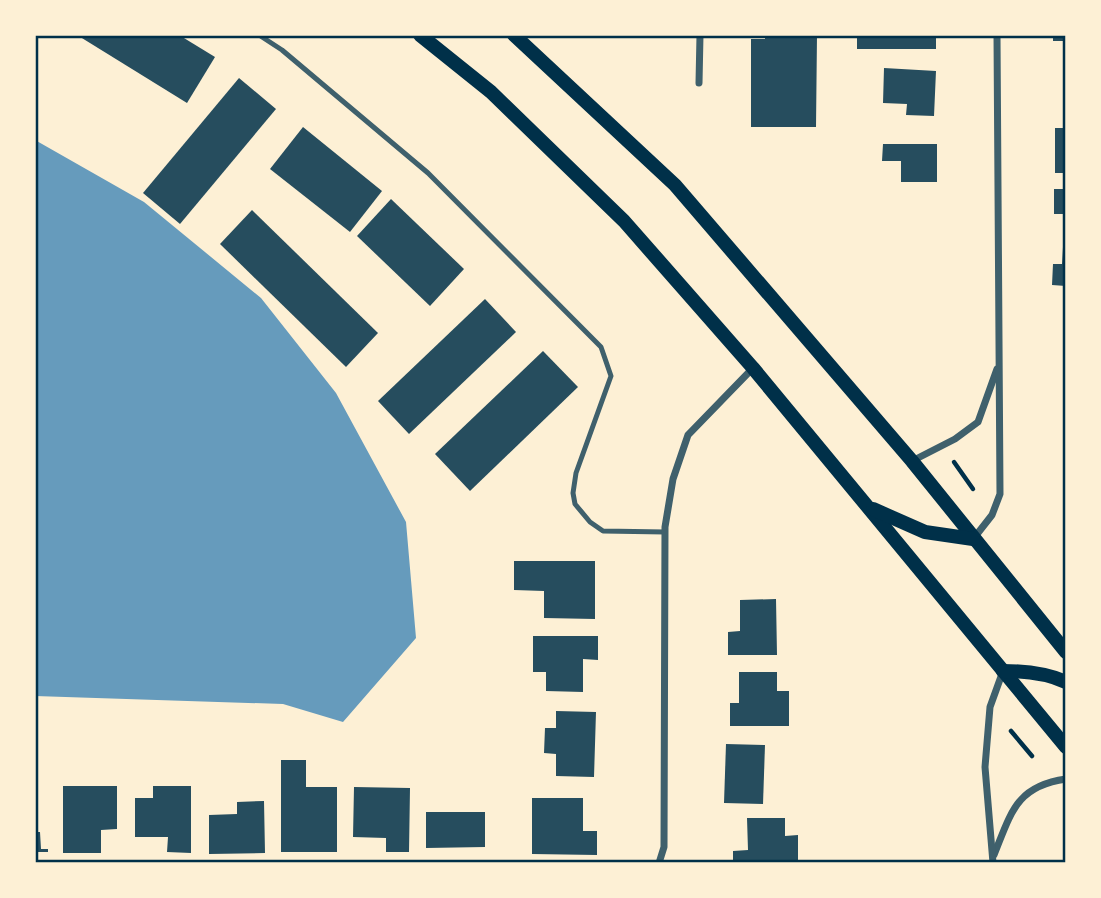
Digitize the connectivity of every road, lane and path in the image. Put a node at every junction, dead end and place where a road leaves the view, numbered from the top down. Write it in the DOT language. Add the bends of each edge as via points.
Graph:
graph roads {
  1 [pos="259,35"];
  2 [pos="420,35"];
  3 [pos="514,35"];
  4 [pos="700,35"];
  5 [pos="997,35"];
  6 [pos="699,83"];
  7 [pos="999,365"];
  8 [pos="752,368"];
  9 [pos="912,461"];
  10 [pos="954,462"];
  11 [pos="973,489"];
  12 [pos="869,508"];
  13 [pos="665,532"];
  14 [pos="973,539"];
  15 [pos="1066,652"];
  16 [pos="1003,671"];
  17 [pos="1066,682"];
  18 [pos="1011,731"];
  19 [pos="1066,747"];
  20 [pos="1032,756"];
  21 [pos="1066,779"];
  22 [pos="993,861"];
  23 [pos="659,863"];
  1 -- 13 [label="lane" via="428,173 601,347 611,376 576,472 575,504 603,531"];
  2 -- 8 [label="main road" via="491,92 624,221"];
  3 -- 9 [label="main road" via="675,184"];
  4 -- 6 [label="street"];
  5 -- 7 [label="street"];
  7 -- 9 [label="street" via="978,422"];
  7 -- 14 [label="street" via="1000,494 992,515"];
  8 -- 12 [label="main road"];
  8 -- 13 [label="street" via="688,435 673,479"];
  9 -- 14 [label="main road"];
  10 -- 11 [label="path"];
  12 -- 14 [label="main road" via="925,532"];
  12 -- 16 [label="main road"];
  13 -- 23 [label="street" via="664,847"];
  14 -- 15 [label="main road"];
  16 -- 17 [label="main road" via="1024,671"];
  16 -- 19 [label="main road"];
  16 -- 22 [label="street" via="990,707 985,767"];
  18 -- 20 [label="path"];
  21 -- 22 [label="street" via="1036,786 1015,805"];
}
